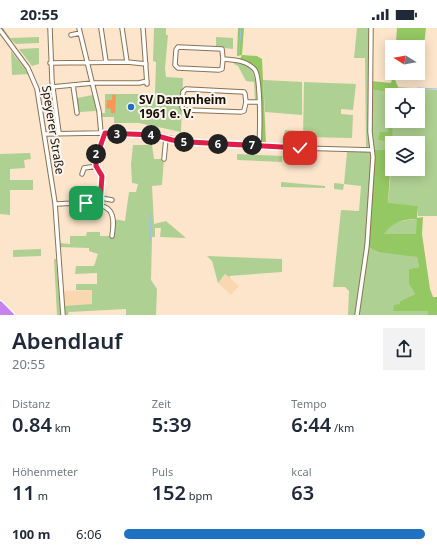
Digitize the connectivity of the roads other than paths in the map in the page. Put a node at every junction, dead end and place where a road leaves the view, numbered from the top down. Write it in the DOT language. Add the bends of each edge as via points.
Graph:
graph roads {
  1 [pos="50,28"];
  2 [pos="79,28"];
  3 [pos="101,28"];
  4 [pos="122,28"];
  5 [pos="143,28"];
  6 [pos="371,28"];
  7 [pos="0,30"];
  8 [pos="80,33"];
  9 [pos="71,35"];
  10 [pos="223,59"];
  11 [pos="106,62"];
  12 [pos="127,62"];
  13 [pos="50,63"];
  14 [pos="87,63"];
  15 [pos="146,64"];
  16 [pos="91,83"];
  17 [pos="73,85"];
  18 [pos="52,88"];
  19 [pos="246,102"];
  20 [pos="259,102"];
  21 [pos="77,112"];
  22 [pos="59,133"];
  23 [pos="103,133"];
  24 [pos="44,134"];
  25 [pos="166,138"];
  26 [pos="259,145"];
  27 [pos="372,150"];
  28 [pos="164,159"];
  29 [pos="96,166"];
  30 [pos="82,174"];
  31 [pos="101,198"];
  32 [pos="112,200"];
  33 [pos="55,204"];
  34 [pos="100,205"];
  35 [pos="112,236"];
  36 [pos="0,304"];
  37 [pos="0,310"];
  38 [pos="4,315"];
  39 [pos="12,315"];
  40 [pos="63,315"];
  41 [pos="357,315"];
  1 -- 13 [label="street"];
  2 -- 8 [label="street"];
  3 -- 11 [label="street"];
  4 -- 12 [label="street"];
  5 -- 15 [label="street"];
  6 -- 27 [label="street"];
  7 -- 24 [label="street, Speyerer Straße" via="33,76"];
  8 -- 9 [label="street"];
  8 -- 14 [label="street"];
  10 -- 10 [label="street" via="222,69 219,70 178,68 175,65 178,47 222,49"];
  10 -- 20 [label="street" via="236,59 256,73"];
  11 -- 12 [label="street"];
  11 -- 14 [label="street"];
  12 -- 15 [label="street"];
  13 -- 14 [label="street"];
  13 -- 18 [label="street"];
  14 -- 16 [label="street"];
  15 -- 16 [label="street" via="147,83"];
  16 -- 17 [label="street"];
  16 -- 23 [label="street"];
  17 -- 18 [label="street"];
  17 -- 21 [label="street"];
  18 -- 22 [label="street"];
  19 -- 19 [label="street" via="244,111 241,112 186,110 182,107 183,93 186,89 243,92"];
  19 -- 20 [label="street"];
  20 -- 26 [label="street"];
  22 -- 23 [label="street"];
  22 -- 24 [label="street"];
  23 -- 25 [label="street" via="154,135"];
  23 -- 29 [label="street"];
  24 -- 33 [label="street, Speyerer Straße"];
  25 -- 26 [label="street" via="189,142"];
  25 -- 28 [label="street"];
  26 -- 27 [label="street"];
  27 -- 41 [label="street" via="367,246"];
  29 -- 30 [label="street" via="84,168"];
  29 -- 31 [label="street" via="102,176"];
  31 -- 32 [label="street"];
  31 -- 34 [label="street"];
  33 -- 34 [label="street"];
  33 -- 40 [label="street, Speyerer Straße"];
  34 -- 35 [label="street" via="112,215"];
  36 -- 39 [label="highway"];
  37 -- 38 [label="highway"];
}
